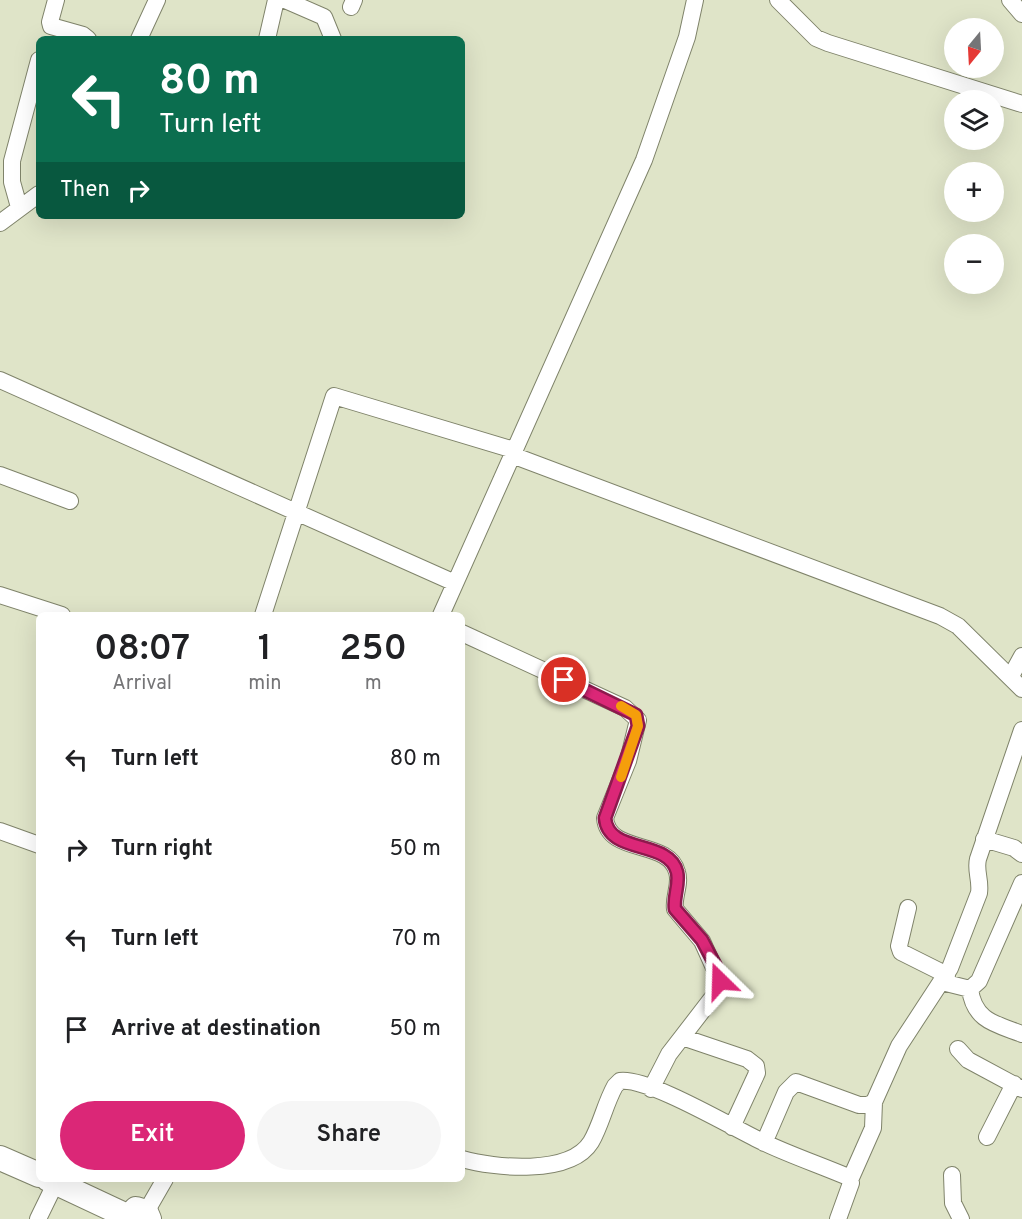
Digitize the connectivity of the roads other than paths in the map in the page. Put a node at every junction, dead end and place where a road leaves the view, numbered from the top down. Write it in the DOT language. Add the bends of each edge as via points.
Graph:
graph roads {
  1 [pos="56,0"];
  2 [pos="157,0"];
  3 [pos="276,0"];
  4 [pos="285,0"];
  5 [pos="694,0"];
  6 [pos="778,0"];
  7 [pos="1010,0"];
  8 [pos="1022,14"];
  9 [pos="49,32"];
  10 [pos="84,36"];
  11 [pos="140,36"];
  12 [pos="268,36"];
  13 [pos="332,36"];
  14 [pos="36,71"];
  15 [pos="1022,104"];
  16 [pos="36,196"];
  17 [pos="19,207"];
  18 [pos="0,223"];
  19 [pos="0,380"];
  20 [pos="513,453"];
  21 [pos="0,475"];
  22 [pos="70,501"];
  23 [pos="297,512"];
  24 [pos="455,583"];
  25 [pos="0,595"];
  26 [pos="53,612"];
  27 [pos="264,612"];
  28 [pos="442,612"];
  29 [pos="465,634"];
  30 [pos="1022,656"];
  31 [pos="1016,682"];
  32 [pos="1022,730"];
  33 [pos="0,831"];
  34 [pos="984,838"];
  35 [pos="36,844"];
  36 [pos="1022,854"];
  37 [pos="1022,883"];
  38 [pos="908,908"];
  39 [pos="945,979"];
  40 [pos="970,989"];
  41 [pos="1022,1034"];
  42 [pos="682,1038"];
  43 [pos="958,1048"];
  44 [pos="1018,1087"];
  45 [pos="651,1089"];
  46 [pos="874,1102"];
  47 [pos="732,1127"];
  48 [pos="987,1137"];
  49 [pos="764,1143"];
  50 [pos="0,1158"];
  51 [pos="465,1160"];
  52 [pos="36,1174"];
  53 [pos="952,1175"];
  54 [pos="850,1180"];
  55 [pos="47,1182"];
  56 [pos="55,1182"];
  57 [pos="163,1182"];
  58 [pos="137,1217"];
  59 [pos="38,1219"];
  60 [pos="838,1219"];
  61 [pos="961,1219"];
  1 -- 9 [label="street"];
  2 -- 11 [label="street"];
  3 -- 12 [label="street"];
  4 -- 13 [label="street" via="324,17"];
  5 -- 20 [label="street" via="687,36 644,160"];
  6 -- 15 [label="street" via="816,38 828,44"];
  7 -- 8 [label="street"];
  9 -- 10 [label="street"];
  14 -- 17 [label="street" via="12,161 12,182"];
  16 -- 17 [label="street"];
  17 -- 18 [label="street"];
  19 -- 23 [label="street"];
  20 -- 23 [label="street" via="334,396"];
  20 -- 24 [label="street"];
  20 -- 31 [label="street" via="940,616 958,626"];
  21 -- 22 [label="street"];
  23 -- 24 [label="street"];
  23 -- 27 [label="street"];
  24 -- 28 [label="street"];
  25 -- 26 [label="street"];
  29 -- 42 [label="street" via="636,715 638,726 606,824 621,840 663,856 675,866 675,909 702,940 720,974 716,993"];
  30 -- 31 [label="street"];
  32 -- 34 [label="street"];
  33 -- 35 [label="street"];
  34 -- 36 [label="street"];
  34 -- 39 [label="street" via="976,866 980,893"];
  37 -- 40 [label="street" via="979,981"];
  38 -- 39 [label="street" via="901,952"];
  39 -- 40 [label="street"];
  39 -- 46 [label="street" via="899,1046"];
  40 -- 41 [label="street" via="973,1007 979,1013"];
  42 -- 45 [label="street"];
  42 -- 47 [label="street" via="747,1059 756,1066 757,1073"];
  43 -- 44 [label="street" via="968,1060"];
  44 -- 48 [label="street"];
  45 -- 47 [label="street"];
  45 -- 51 [label="street" via="620,1081 590,1143 569,1158 529,1166"];
  46 -- 49 [label="street" via="859,1105 804,1083 793,1083"];
  46 -- 54 [label="street" via="873,1128"];
  47 -- 49 [label="street"];
  49 -- 54 [label="street"];
  50 -- 52 [label="highway"];
  53 -- 61 [label="street" via="953,1203"];
  54 -- 60 [label="street"];
  55 -- 59 [label="street"];
  56 -- 58 [label="highway"];
  57 -- 58 [label="street"];
}
